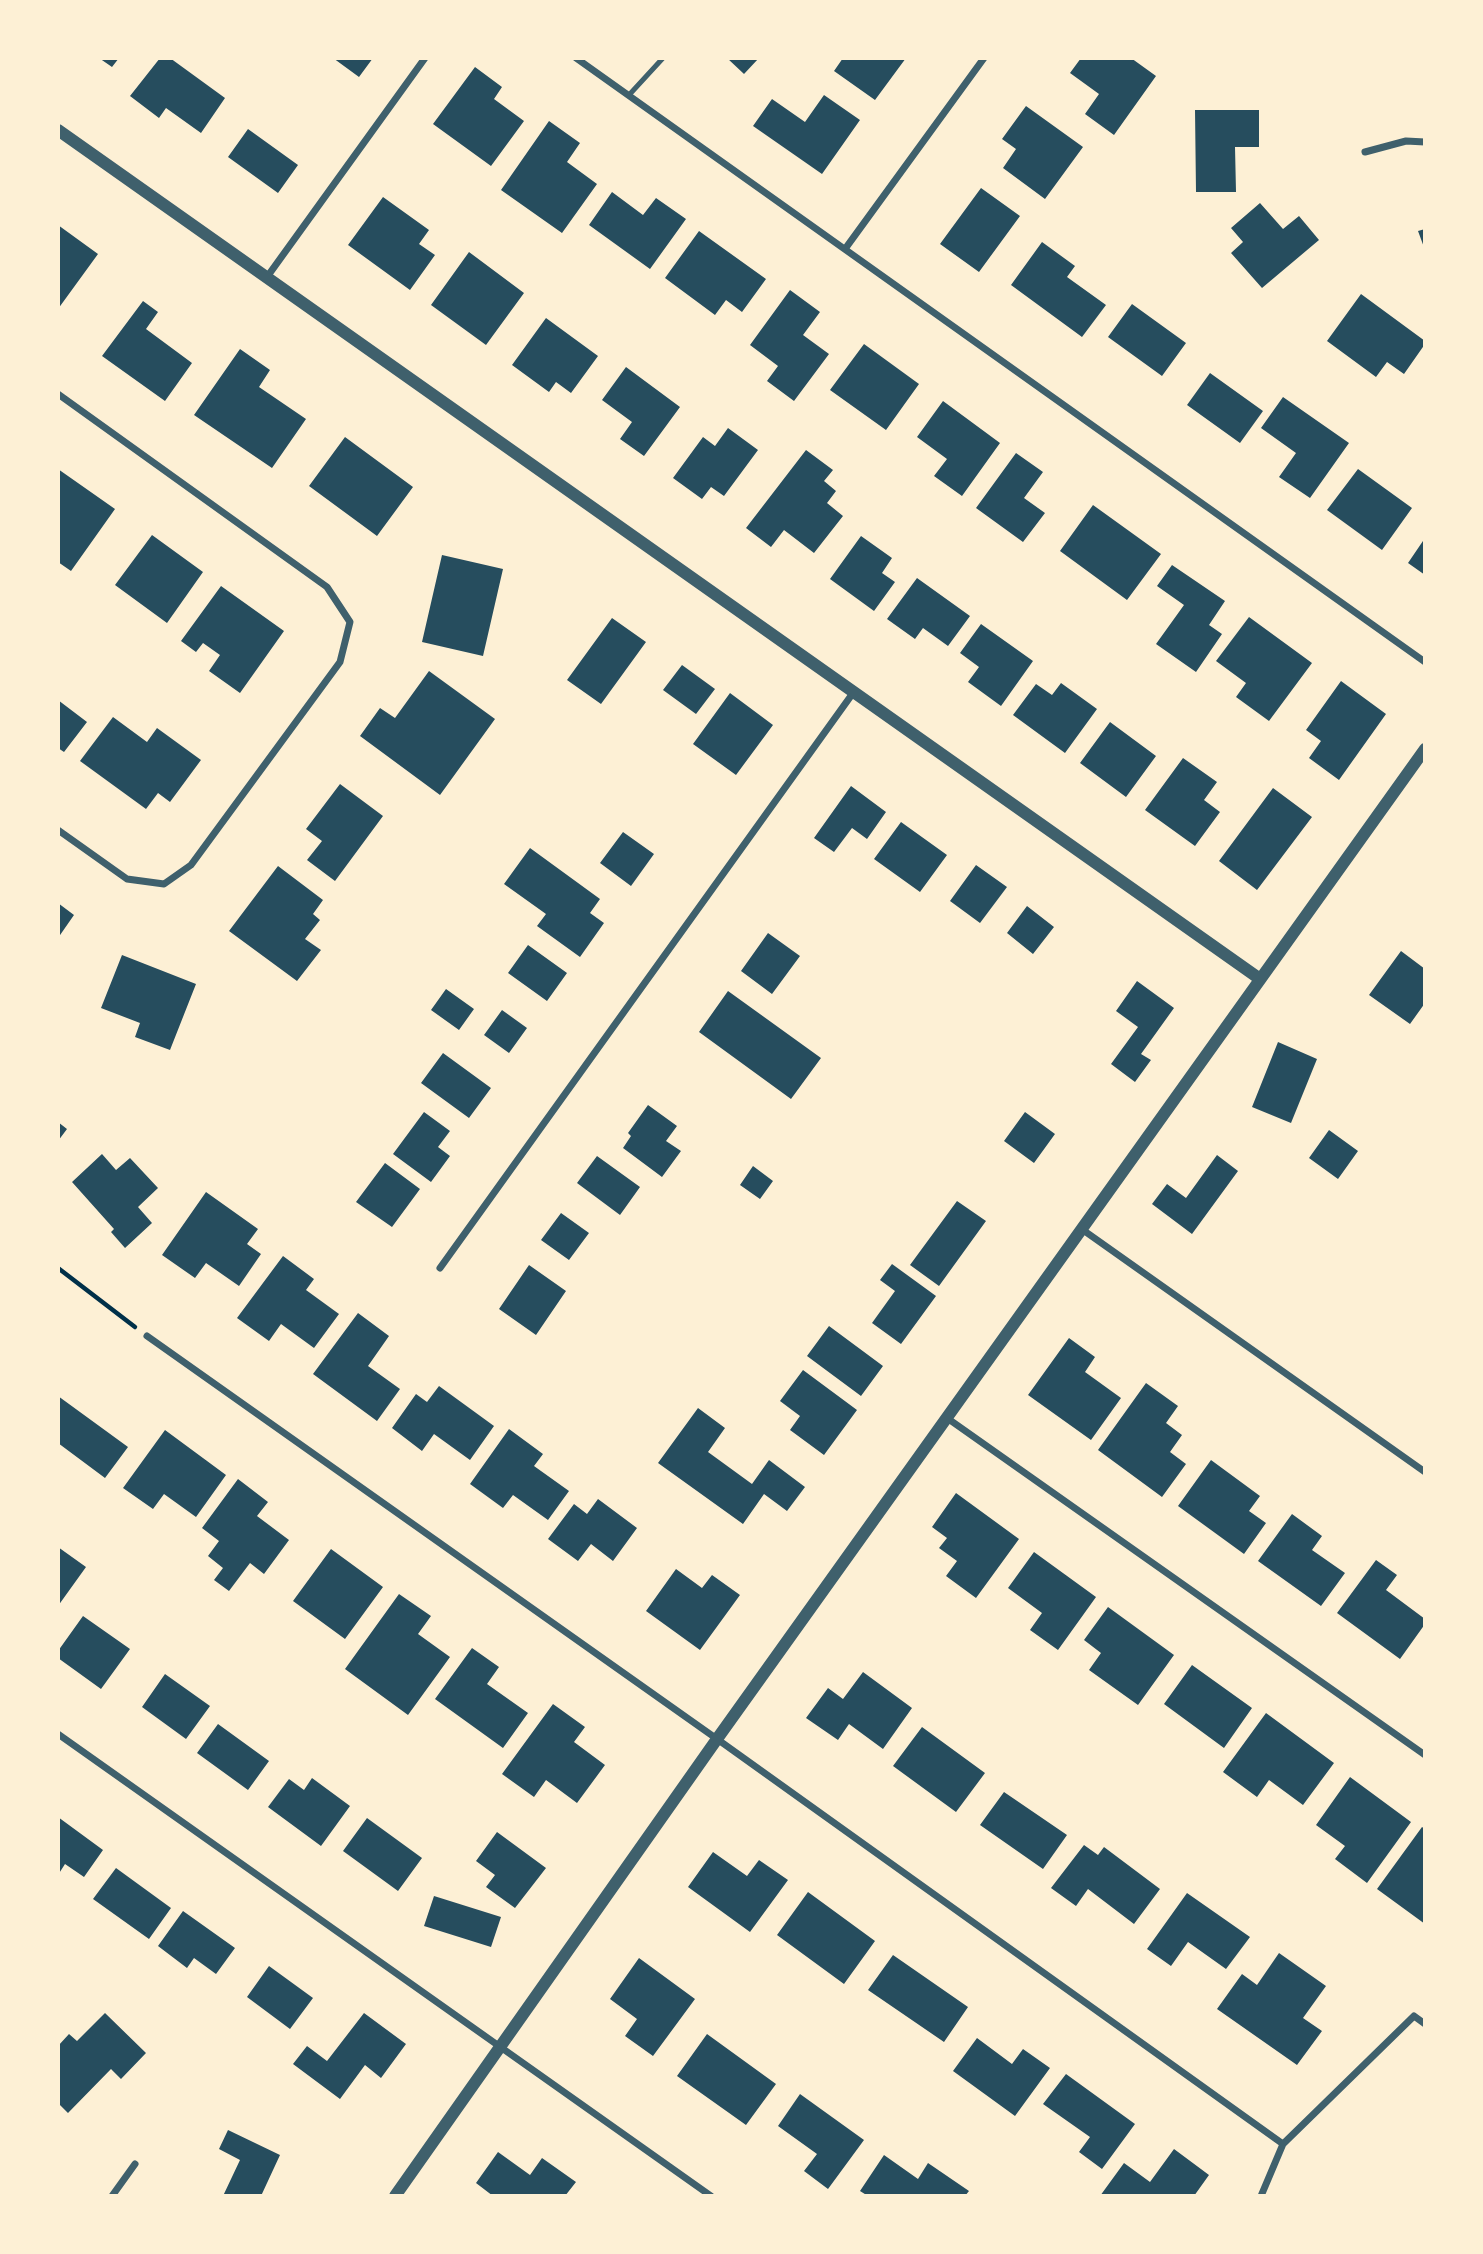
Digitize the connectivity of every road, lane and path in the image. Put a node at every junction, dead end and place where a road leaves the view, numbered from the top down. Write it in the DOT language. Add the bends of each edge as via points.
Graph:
graph roads {
  1 [pos="425,58"];
  2 [pos="576,58"];
  3 [pos="663,58"];
  4 [pos="984,58"];
  5 [pos="629,95"];
  6 [pos="58,130"];
  7 [pos="1425,142"];
  8 [pos="1365,152"];
  9 [pos="845,249"];
  10 [pos="267,277"];
  11 [pos="58,394"];
  12 [pos="1425,662"];
  13 [pos="853,693"];
  14 [pos="1425,748"];
  15 [pos="58,830"];
  16 [pos="1260,979"];
  17 [pos="1083,1230"];
  18 [pos="58,1268"];
  19 [pos="440,1268"];
  20 [pos="147,1336"];
  21 [pos="947,1418"];
  22 [pos="1425,1472"];
  23 [pos="58,1734"];
  24 [pos="717,1738"];
  25 [pos="1425,1755"];
  26 [pos="1425,2024"];
  27 [pos="500,2046"];
  28 [pos="1283,2144"];
  29 [pos="135,2164"];
  30 [pos="112,2196"];
  31 [pos="395,2196"];
  32 [pos="711,2196"];
  33 [pos="1261,2196"];
  1 -- 10 [label="street"];
  2 -- 5 [label="street"];
  3 -- 5 [label="lane"];
  4 -- 9 [label="street"];
  5 -- 9 [label="street"];
  6 -- 10 [label="street"];
  7 -- 8 [label="street" via="1406,141"];
  9 -- 12 [label="street"];
  10 -- 13 [label="street"];
  11 -- 15 [label="street" via="327,587 350,622 340,662 191,865 164,884 127,879"];
  13 -- 16 [label="street"];
  13 -- 19 [label="street"];
  14 -- 16 [label="street"];
  16 -- 17 [label="street"];
  17 -- 21 [label="street"];
  17 -- 22 [label="street"];
  18 -- 20 [label="path"];
  20 -- 24 [label="street"];
  21 -- 24 [label="street"];
  21 -- 25 [label="street"];
  23 -- 27 [label="street"];
  24 -- 27 [label="street"];
  24 -- 28 [label="street"];
  26 -- 28 [label="street" via="1414,2016"];
  27 -- 31 [label="street"];
  27 -- 32 [label="street"];
  28 -- 33 [label="street"];
  29 -- 30 [label="street"];
}
